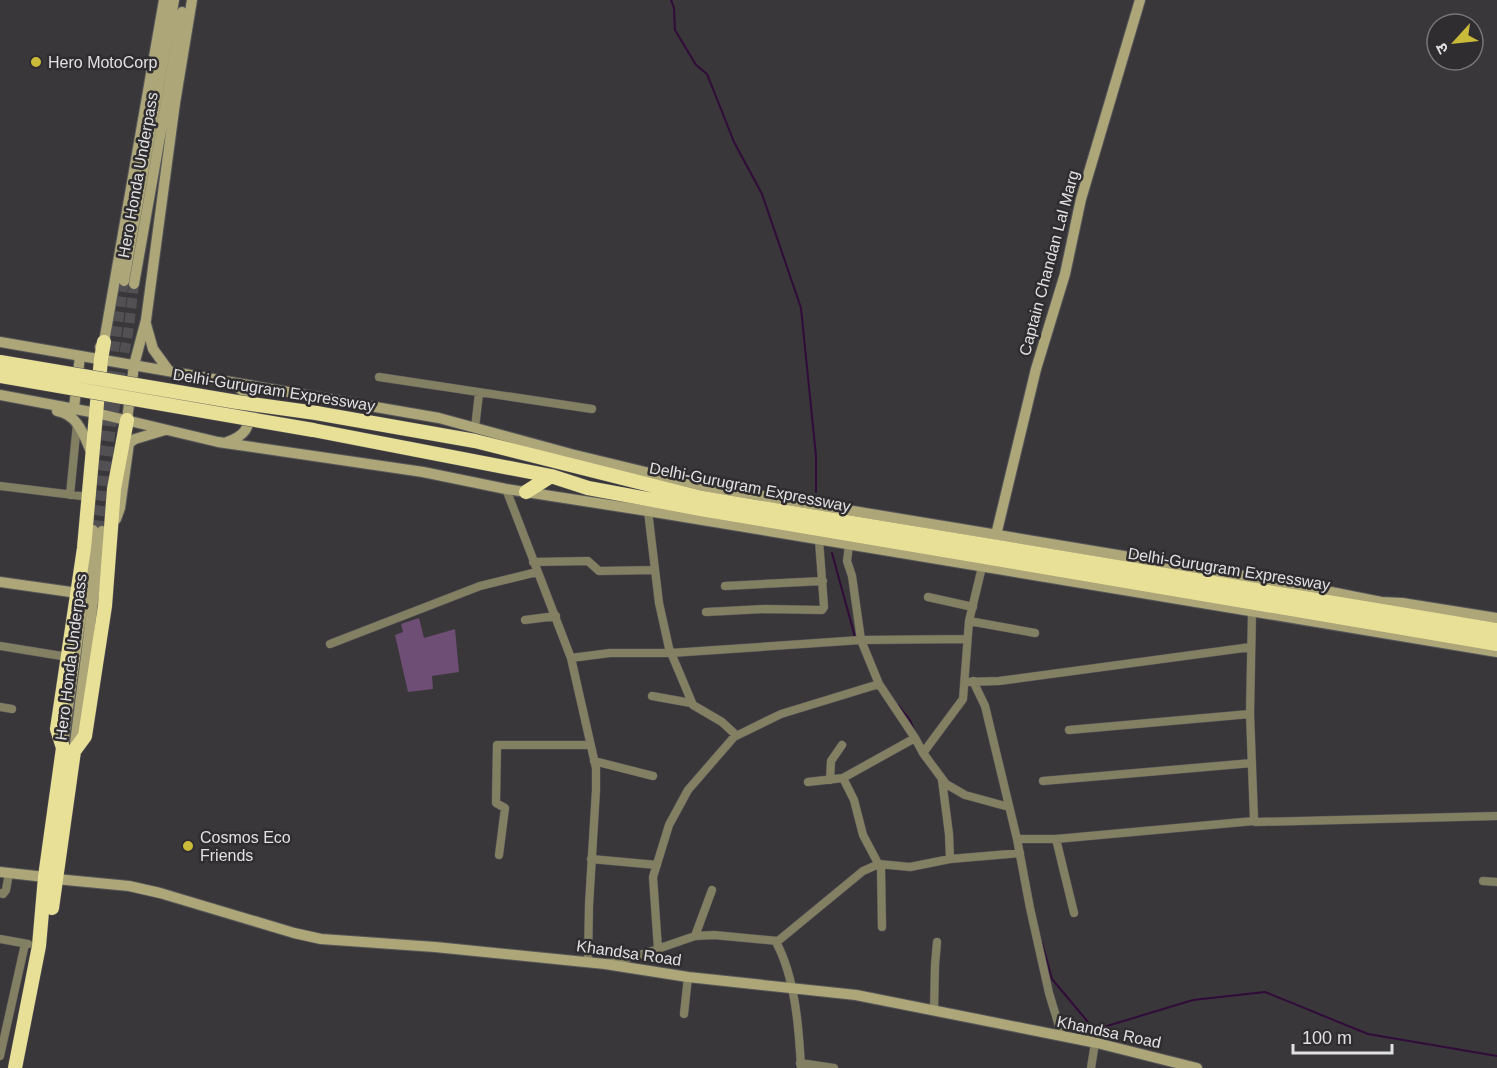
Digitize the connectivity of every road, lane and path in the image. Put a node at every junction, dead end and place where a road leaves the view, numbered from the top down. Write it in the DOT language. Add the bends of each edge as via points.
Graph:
graph roads {
  1 [pos="164,0"];
  2 [pos="174,0"];
  3 [pos="184,0"];
  4 [pos="192,0"];
  5 [pos="1140,0"];
  6 [pos="146,320"];
  7 [pos="0,342"];
  8 [pos="104,342"];
  9 [pos="77,355"];
  10 [pos="101,359"];
  11 [pos="0,362"];
  12 [pos="134,365"];
  13 [pos="169,371"];
  14 [pos="0,376"];
  15 [pos="379,377"];
  16 [pos="234,383"];
  17 [pos="479,393"];
  18 [pos="0,394"];
  19 [pos="17,398"];
  20 [pos="74,408"];
  21 [pos="592,409"];
  22 [pos="96,413"];
  23 [pos="77,424"];
  24 [pos="125,427"];
  25 [pos="475,428"];
  26 [pos="168,429"];
  27 [pos="225,443"];
  28 [pos="571,454"];
  29 [pos="93,457"];
  30 [pos="594,471"];
  31 [pos="639,471"];
  32 [pos="550,476"];
  33 [pos="622,478"];
  34 [pos="0,486"];
  35 [pos="506,489"];
  36 [pos="526,492"];
  37 [pos="70,495"];
  38 [pos="90,497"];
  39 [pos="648,511"];
  40 [pos="102,528"];
  41 [pos="996,536"];
  42 [pos="819,540"];
  43 [pos="868,543"];
  44 [pos="849,545"];
  45 [pos="533,562"];
  46 [pos="982,567"];
  47 [pos="655,570"];
  48 [pos="537,572"];
  49 [pos="823,581"];
  50 [pos="0,582"];
  51 [pos="725,586"];
  52 [pos="78,593"];
  53 [pos="928,597"];
  54 [pos="973,607"];
  55 [pos="706,612"];
  56 [pos="1252,612"];
  57 [pos="556,616"];
  58 [pos="1497,618"];
  59 [pos="525,620"];
  60 [pos="969,621"];
  61 [pos="1497,630"];
  62 [pos="1035,633"];
  63 [pos="967,639"];
  64 [pos="861,640"];
  65 [pos="330,644"];
  66 [pos="1497,644"];
  67 [pos="0,646"];
  68 [pos="1251,647"];
  69 [pos="1497,652"];
  70 [pos="671,653"];
  71 [pos="68,657"];
  72 [pos="571,658"];
  73 [pos="970,682"];
  74 [pos="879,684"];
  75 [pos="652,696"];
  76 [pos="691,703"];
  77 [pos="0,707"];
  78 [pos="12,709"];
  79 [pos="1250,714"];
  80 [pos="1069,730"];
  81 [pos="736,735"];
  82 [pos="915,738"];
  83 [pos="590,745"];
  84 [pos="842,745"];
  85 [pos="68,749"];
  86 [pos="923,753"];
  87 [pos="594,761"];
  88 [pos="1252,763"];
  89 [pos="653,776"];
  90 [pos="843,778"];
  91 [pos="830,780"];
  92 [pos="942,780"];
  93 [pos="1043,781"];
  94 [pos="808,782"];
  95 [pos="1009,807"];
  96 [pos="1497,816"];
  97 [pos="1254,821"];
  98 [pos="1017,839"];
  99 [pos="1056,839"];
  100 [pos="1020,853"];
  101 [pos="499,855"];
  102 [pos="591,859"];
  103 [pos="950,859"];
  104 [pos="879,864"];
  105 [pos="657,865"];
  106 [pos="4,873"];
  107 [pos="50,878"];
  108 [pos="1483,881"];
  109 [pos="1497,882"];
  110 [pos="712,890"];
  111 [pos="0,893"];
  112 [pos="1074,913"];
  113 [pos="882,927"];
  114 [pos="695,936"];
  115 [pos="0,939"];
  116 [pos="776,942"];
  117 [pos="937,942"];
  118 [pos="32,945"];
  119 [pos="658,949"];
  120 [pos="588,962"];
  121 [pos="604,964"];
  122 [pos="688,977"];
  123 [pos="36,987"];
  124 [pos="791,987"];
  125 [pos="934,1011"];
  126 [pos="684,1014"];
  127 [pos="1062,1036"];
  128 [pos="1095,1043"];
  129 [pos="0,1056"];
  130 [pos="800,1066"];
  131 [pos="15,1068"];
  132 [pos="24,1068"];
  133 [pos="834,1068"];
  134 [pos="1091,1068"];
  135 [pos="1197,1068"];
  1 -- 8 [label="main road"];
  2 -- 3 [label="main road, Hero Honda Underpass" via="129,282"];
  4 -- 6 [label="main road"];
  5 -- 41 [label="main road, Captain Chandan Lal Marg" via="1081,199"];
  6 -- 12 [label="main road"];
  6 -- 13 [label="main road" via="153,349"];
  7 -- 9 [label="main road"];
  8 -- 9 [label="main road" via="94,352"];
  8 -- 10 [label="highway"];
  9 -- 10 [label="main road"];
  9 -- 20 [label="main road"];
  10 -- 12 [label="main road"];
  10 -- 22 [label="highway"];
  11 -- 30 [label="highway, Delhi-Gurugram Expressway, bridge" via="475,441"];
  12 -- 13 [label="main road"];
  12 -- 24 [label="main road"];
  13 -- 16 [label="main road"];
  14 -- 32 [label="highway, Delhi-Gurugram Expressway, bridge"];
  15 -- 17 [label="street"];
  16 -- 25 [label="main road" via="439,418"];
  16 -- 27 [label="main road" via="252,407 246,430"];
  17 -- 21 [label="street"];
  17 -- 25 [label="street"];
  18 -- 19 [label="main road"];
  19 -- 20 [label="main road"];
  19 -- 23 [label="main road" via="29,405 64,412"];
  20 -- 22 [label="main road"];
  22 -- 24 [label="main road"];
  22 -- 29 [label="highway"];
  23 -- 29 [label="main road"];
  23 -- 37 [label="street"];
  24 -- 26 [label="main road"];
  24 -- 40 [label="highway"];
  25 -- 28 [label="main road"];
  26 -- 27 [label="main road"];
  26 -- 40 [label="main road, Hero Honda Underpass" via="129,443 120,508 116,519"];
  27 -- 35 [label="main road" via="423,472"];
  28 -- 30 [label="highway"];
  28 -- 31 [label="main road"];
  29 -- 38 [label="highway"];
  30 -- 33 [label="highway, Delhi-Gurugram Expressway"];
  31 -- 33 [label="highway"];
  31 -- 41 [label="main road" via="703,486"];
  32 -- 36 [label="highway"];
  32 -- 43 [label="highway, Delhi-Gurugram Expressway" via="599,490"];
  33 -- 61 [label="highway, Delhi-Gurugram Expressway" via="702,498"];
  34 -- 37 [label="street"];
  35 -- 36 [label="main road"];
  35 -- 45 [label="street"];
  36 -- 39 [label="main road"];
  37 -- 38 [label="street"];
  38 -- 52 [label="highway"];
  39 -- 42 [label="main road"];
  39 -- 47 [label="street"];
  40 -- 85 [label="main road, Hero Honda Underpass"];
  40 -- 85 [label="highway" via="105,606 86,736"];
  41 -- 58 [label="main road"];
  42 -- 44 [label="main road"];
  42 -- 49 [label="street"];
  43 -- 44 [label="main road"];
  43 -- 46 [label="main road"];
  43 -- 66 [label="highway, Delhi-Gurugram Expressway"];
  44 -- 64 [label="street" via="847,561"];
  45 -- 47 [label="street" via="588,561 599,571"];
  45 -- 48 [label="street"];
  46 -- 54 [label="street"];
  46 -- 56 [label="main road"];
  47 -- 70 [label="street"];
  48 -- 57 [label="street"];
  48 -- 65 [label="street" via="480,586"];
  49 -- 51 [label="street"];
  49 -- 55 [label="street" via="824,607 820,611"];
  50 -- 52 [label="main road"];
  52 -- 71 [label="highway"];
  53 -- 54 [label="street"];
  54 -- 60 [label="street"];
  56 -- 68 [label="street"];
  56 -- 69 [label="main road"];
  57 -- 59 [label="street"];
  57 -- 72 [label="street"];
  60 -- 62 [label="street"];
  60 -- 63 [label="street"];
  63 -- 64 [label="street"];
  63 -- 73 [label="street"];
  64 -- 70 [label="street"];
  64 -- 74 [label="street"];
  67 -- 71 [label="street"];
  68 -- 73 [label="street"];
  68 -- 79 [label="street"];
  70 -- 72 [label="street" via="610,653"];
  70 -- 76 [label="street"];
  71 -- 85 [label="highway" via="57,729"];
  72 -- 83 [label="street"];
  73 -- 86 [label="street" via="962,703"];
  73 -- 95 [label="street" via="985,706"];
  74 -- 81 [label="street" via="781,714"];
  74 -- 82 [label="street"];
  75 -- 76 [label="street"];
  76 -- 81 [label="street"];
  77 -- 78 [label="street"];
  79 -- 80 [label="street"];
  79 -- 88 [label="street"];
  81 -- 105 [label="street" via="688,790 669,825"];
  82 -- 86 [label="street"];
  82 -- 90 [label="street"];
  83 -- 87 [label="street"];
  83 -- 101 [label="street" via="497,745 496,803 505,808"];
  84 -- 91 [label="street" via="831,761"];
  85 -- 107 [label="highway"];
  86 -- 92 [label="street"];
  87 -- 89 [label="street"];
  87 -- 102 [label="street"];
  88 -- 93 [label="street"];
  88 -- 97 [label="street"];
  90 -- 91 [label="street"];
  90 -- 104 [label="street" via="854,800 863,835"];
  91 -- 94 [label="street"];
  92 -- 95 [label="street" via="965,795"];
  92 -- 103 [label="street"];
  95 -- 98 [label="street"];
  96 -- 97 [label="street"];
  97 -- 99 [label="street"];
  98 -- 99 [label="street"];
  98 -- 100 [label="street"];
  99 -- 112 [label="street"];
  100 -- 103 [label="street"];
  100 -- 127 [label="street" via="1049,993"];
  102 -- 105 [label="street"];
  102 -- 120 [label="street"];
  103 -- 104 [label="street" via="910,867"];
  104 -- 113 [label="street"];
  104 -- 116 [label="street" via="863,871"];
  105 -- 119 [label="street" via="653,877"];
  106 -- 107 [label="main road, Khandsa Road"];
  106 -- 111 [label="street" via="6,890"];
  107 -- 118 [label="highway"];
  107 -- 120 [label="main road, Khandsa Road" via="129,886 321,939"];
  107 -- 123 [label="highway"];
  108 -- 109 [label="street"];
  110 -- 114 [label="street"];
  114 -- 116 [label="street"];
  114 -- 119 [label="street"];
  115 -- 118 [label="street"];
  116 -- 124 [label="street"];
  117 -- 125 [label="street"];
  118 -- 123 [label="highway"];
  118 -- 129 [label="street"];
  119 -- 121 [label="street"];
  120 -- 121 [label="main road, Khandsa Road"];
  121 -- 122 [label="main road, Khandsa Road"];
  122 -- 124 [label="main road, Khandsa Road"];
  122 -- 126 [label="street"];
  123 -- 131 [label="highway"];
  123 -- 132 [label="highway"];
  124 -- 125 [label="main road, Khandsa Road"];
  124 -- 130 [label="street"];
  125 -- 127 [label="main road, Khandsa Road"];
  127 -- 128 [label="main road, Khandsa Road"];
  128 -- 134 [label="street"];
  128 -- 135 [label="main road, Khandsa Road"];
  130 -- 133 [label="street"];
}
